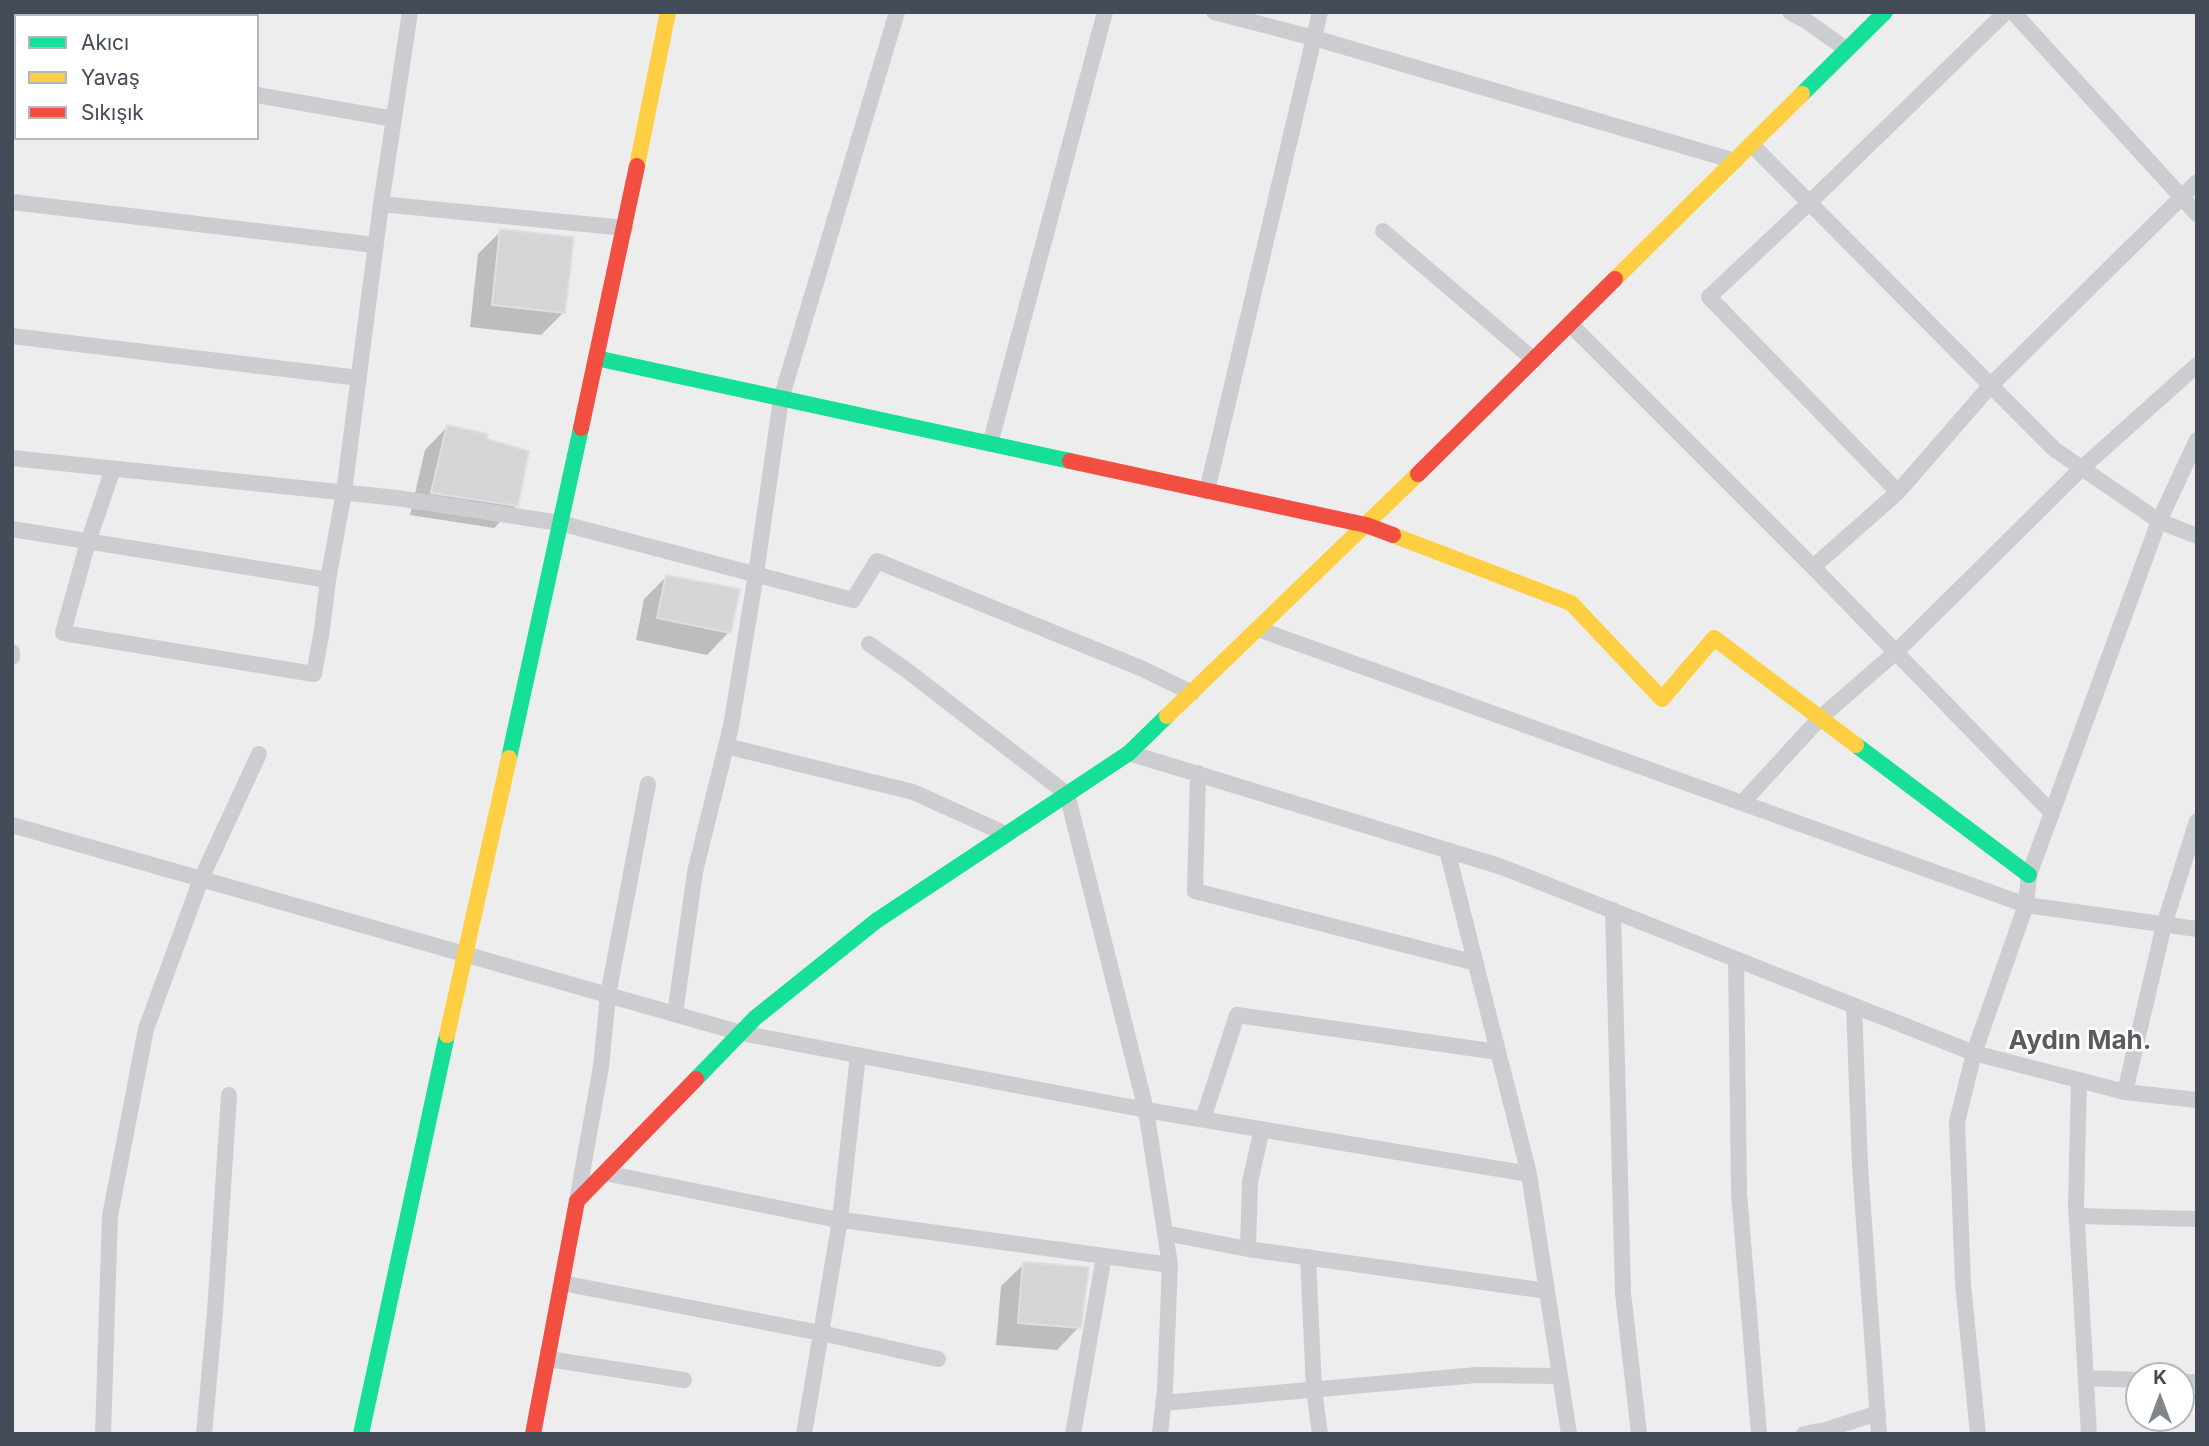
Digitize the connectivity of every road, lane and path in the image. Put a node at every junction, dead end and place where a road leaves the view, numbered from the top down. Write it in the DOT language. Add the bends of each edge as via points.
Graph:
graph roads {
  1 [pos="411,12"];
  2 [pos="667,12"];
  3 [pos="897,12"];
  4 [pos="1105,12"];
  5 [pos="1214,12"];
  6 [pos="1320,12"];
  7 [pos="1790,12"];
  8 [pos="1885,12"];
  9 [pos="2006,12"];
  10 [pos="2013,12"];
  11 [pos="1314,38"];
  12 [pos="1847,50"];
  13 [pos="259,95"];
  14 [pos="394,119"];
  15 [pos="1751,144"];
  16 [pos="1735,161"];
  17 [pos="2197,181"];
  18 [pos="2180,196"];
  19 [pos="12,202"];
  20 [pos="1809,203"];
  21 [pos="380,204"];
  22 [pos="2197,214"];
  23 [pos="625,228"];
  24 [pos="1383,231"];
  25 [pos="375,246"];
  26 [pos="1570,324"];
  27 [pos="12,336"];
  28 [pos="596,358"];
  29 [pos="1534,360"];
  30 [pos="2197,365"];
  31 [pos="359,378"];
  32 [pos="1991,385"];
  33 [pos="781,399"];
  34 [pos="2197,440"];
  35 [pos="990,444"];
  36 [pos="12,458"];
  37 [pos="2082,468"];
  38 [pos="113,469"];
  39 [pos="1208,491"];
  40 [pos="344,492"];
  41 [pos="1898,492"];
  42 [pos="2159,521"];
  43 [pos="560,523"];
  44 [pos="1366,525"];
  45 [pos="12,529"];
  46 [pos="2197,536"];
  47 [pos="88,542"];
  48 [pos="1813,567"];
  49 [pos="756,574"];
  50 [pos="328,580"];
  51 [pos="1258,629"];
  52 [pos="869,644"];
  53 [pos="12,652"];
  54 [pos="1896,652"];
  55 [pos="12,657"];
  56 [pos="1192,693"];
  57 [pos="1820,718"];
  58 [pos="726,746"];
  59 [pos="1129,753"];
  60 [pos="259,754"];
  61 [pos="1198,773"];
  62 [pos="648,784"];
  63 [pos="1067,794"];
  64 [pos="1742,803"];
  65 [pos="2052,813"];
  66 [pos="2197,821"];
  67 [pos="12,825"];
  68 [pos="1006,834"];
  69 [pos="1447,850"];
  70 [pos="2029,874"];
  71 [pos="201,879"];
  72 [pos="2026,905"];
  73 [pos="1613,911"];
  74 [pos="2164,925"];
  75 [pos="2197,929"];
  76 [pos="464,953"];
  77 [pos="1736,959"];
  78 [pos="1476,963"];
  79 [pos="607,995"];
  80 [pos="1854,1006"];
  81 [pos="675,1014"];
  82 [pos="741,1033"];
  83 [pos="1498,1052"];
  84 [pos="1974,1053"];
  85 [pos="858,1055"];
  86 [pos="2079,1080"];
  87 [pos="2125,1092"];
  88 [pos="229,1095"];
  89 [pos="2197,1100"];
  90 [pos="1146,1110"];
  91 [pos="1203,1119"];
  92 [pos="1262,1129"];
  93 [pos="605,1172"];
  94 [pos="1529,1174"];
  95 [pos="577,1201"];
  96 [pos="2077,1216"];
  97 [pos="2197,1219"];
  98 [pos="840,1220"];
  99 [pos="1165,1233"];
  100 [pos="1248,1249"];
  101 [pos="1104,1256"];
  102 [pos="1308,1257"];
  103 [pos="1170,1265"];
  104 [pos="562,1283"];
  105 [pos="1547,1291"];
  106 [pos="821,1333"];
  107 [pos="548,1359"];
  108 [pos="938,1359"];
  109 [pos="1560,1376"];
  110 [pos="2086,1378"];
  111 [pos="2125,1379"];
  112 [pos="684,1380"];
  113 [pos="1314,1389"];
  114 [pos="1163,1403"];
  115 [pos="1878,1413"];
  116 [pos="103,1434"];
  117 [pos="204,1434"];
  118 [pos="361,1434"];
  119 [pos="533,1434"];
  120 [pos="804,1434"];
  121 [pos="1073,1434"];
  122 [pos="1160,1434"];
  123 [pos="1320,1434"];
  124 [pos="1569,1434"];
  125 [pos="1639,1434"];
  126 [pos="1759,1434"];
  127 [pos="1804,1434"];
  128 [pos="1879,1434"];
  129 [pos="1978,1434"];
  130 [pos="2089,1434"];
  1 -- 14 [label="street"];
  2 -- 23 [label="street"];
  3 -- 33 [label="street"];
  4 -- 35 [label="street"];
  5 -- 11 [label="street"];
  6 -- 11 [label="street"];
  7 -- 12 [label="street"];
  8 -- 12 [label="street"];
  9 -- 20 [label="street"];
  10 -- 18 [label="street"];
  11 -- 16 [label="street"];
  11 -- 39 [label="street"];
  12 -- 15 [label="street"];
  13 -- 14 [label="street"];
  14 -- 21 [label="street"];
  15 -- 16 [label="street"];
  15 -- 20 [label="street"];
  16 -- 26 [label="street"];
  17 -- 18 [label="street"];
  18 -- 22 [label="street"];
  18 -- 32 [label="street"];
  19 -- 25 [label="street"];
  20 -- 32 [label="street"];
  20 -- 41 [label="street" via="1709,297"];
  21 -- 23 [label="street"];
  21 -- 25 [label="street"];
  23 -- 28 [label="street"];
  24 -- 29 [label="street"];
  25 -- 31 [label="street"];
  26 -- 29 [label="street"];
  26 -- 48 [label="street"];
  27 -- 31 [label="street"];
  28 -- 33 [label="street"];
  28 -- 43 [label="street"];
  29 -- 44 [label="street"];
  30 -- 37 [label="street"];
  31 -- 40 [label="street"];
  32 -- 37 [label="street" via="2054,449"];
  32 -- 41 [label="street"];
  33 -- 35 [label="street"];
  33 -- 49 [label="street"];
  34 -- 42 [label="street"];
  35 -- 39 [label="street"];
  36 -- 38 [label="street"];
  37 -- 42 [label="street"];
  37 -- 54 [label="street"];
  38 -- 40 [label="street"];
  38 -- 47 [label="street"];
  39 -- 44 [label="street"];
  40 -- 43 [label="street"];
  40 -- 50 [label="street"];
  41 -- 48 [label="street"];
  42 -- 46 [label="street"];
  42 -- 65 [label="street"];
  43 -- 49 [label="street"];
  43 -- 76 [label="street"];
  44 -- 51 [label="street"];
  44 -- 57 [label="street" via="1571,603 1662,699 1714,638"];
  45 -- 47 [label="street"];
  47 -- 50 [label="street"];
  47 -- 50 [label="street" via="63,633 314,674"];
  48 -- 54 [label="street"];
  49 -- 56 [label="street" via="853,600 877,561"];
  49 -- 58 [label="street"];
  51 -- 56 [label="street"];
  51 -- 64 [label="street"];
  52 -- 63 [label="street"];
  53 -- 55 [label="street"];
  54 -- 57 [label="street"];
  54 -- 65 [label="street"];
  56 -- 59 [label="street"];
  57 -- 64 [label="street"];
  57 -- 70 [label="street"];
  58 -- 68 [label="street" via="913,792"];
  58 -- 81 [label="street" via="695,872"];
  59 -- 61 [label="street"];
  59 -- 63 [label="street"];
  60 -- 71 [label="street"];
  61 -- 69 [label="street"];
  61 -- 78 [label="street" via="1195,891"];
  62 -- 79 [label="street"];
  63 -- 68 [label="street"];
  63 -- 90 [label="street"];
  64 -- 72 [label="street"];
  65 -- 70 [label="street"];
  66 -- 74 [label="street"];
  67 -- 71 [label="street"];
  68 -- 82 [label="street" via="876,921"];
  69 -- 73 [label="street"];
  69 -- 78 [label="street"];
  70 -- 72 [label="street"];
  71 -- 76 [label="street"];
  71 -- 116 [label="street" via="146,1028 110,1216"];
  72 -- 74 [label="street"];
  72 -- 84 [label="street"];
  73 -- 77 [label="street"];
  73 -- 125 [label="street" via="1623,1293"];
  74 -- 75 [label="street"];
  74 -- 87 [label="street"];
  76 -- 79 [label="street"];
  76 -- 118 [label="street"];
  77 -- 80 [label="street"];
  77 -- 126 [label="street" via="1739,1193"];
  78 -- 83 [label="street"];
  79 -- 81 [label="street"];
  79 -- 95 [label="street" via="601,1067"];
  80 -- 84 [label="street"];
  80 -- 115 [label="street"];
  81 -- 82 [label="street"];
  82 -- 85 [label="street"];
  82 -- 93 [label="street"];
  83 -- 91 [label="street" via="1237,1015"];
  83 -- 94 [label="street"];
  84 -- 86 [label="street"];
  84 -- 129 [label="street" via="1957,1122 1963,1284"];
  85 -- 90 [label="street"];
  85 -- 98 [label="street"];
  86 -- 87 [label="street"];
  86 -- 96 [label="street"];
  87 -- 89 [label="street"];
  88 -- 117 [label="street"];
  90 -- 91 [label="street"];
  90 -- 99 [label="street"];
  91 -- 92 [label="street"];
  92 -- 94 [label="street"];
  92 -- 100 [label="street" via="1250,1182"];
  93 -- 95 [label="street"];
  93 -- 98 [label="street"];
  94 -- 105 [label="street"];
  95 -- 104 [label="street"];
  96 -- 97 [label="street"];
  96 -- 110 [label="street"];
  98 -- 101 [label="street"];
  98 -- 106 [label="street"];
  99 -- 100 [label="street"];
  99 -- 103 [label="street"];
  100 -- 102 [label="street"];
  101 -- 103 [label="street"];
  101 -- 121 [label="street"];
  102 -- 105 [label="street"];
  102 -- 113 [label="street"];
  103 -- 114 [label="street"];
  104 -- 106 [label="street"];
  104 -- 107 [label="street"];
  105 -- 109 [label="street"];
  106 -- 108 [label="street"];
  106 -- 120 [label="street"];
  107 -- 112 [label="street"];
  107 -- 119 [label="street"];
  109 -- 113 [label="street" via="1477,1375"];
  109 -- 124 [label="street"];
  110 -- 111 [label="street"];
  110 -- 130 [label="street"];
  113 -- 114 [label="street"];
  113 -- 123 [label="street"];
  114 -- 122 [label="street"];
  115 -- 127 [label="street"];
  115 -- 128 [label="street"];
}
